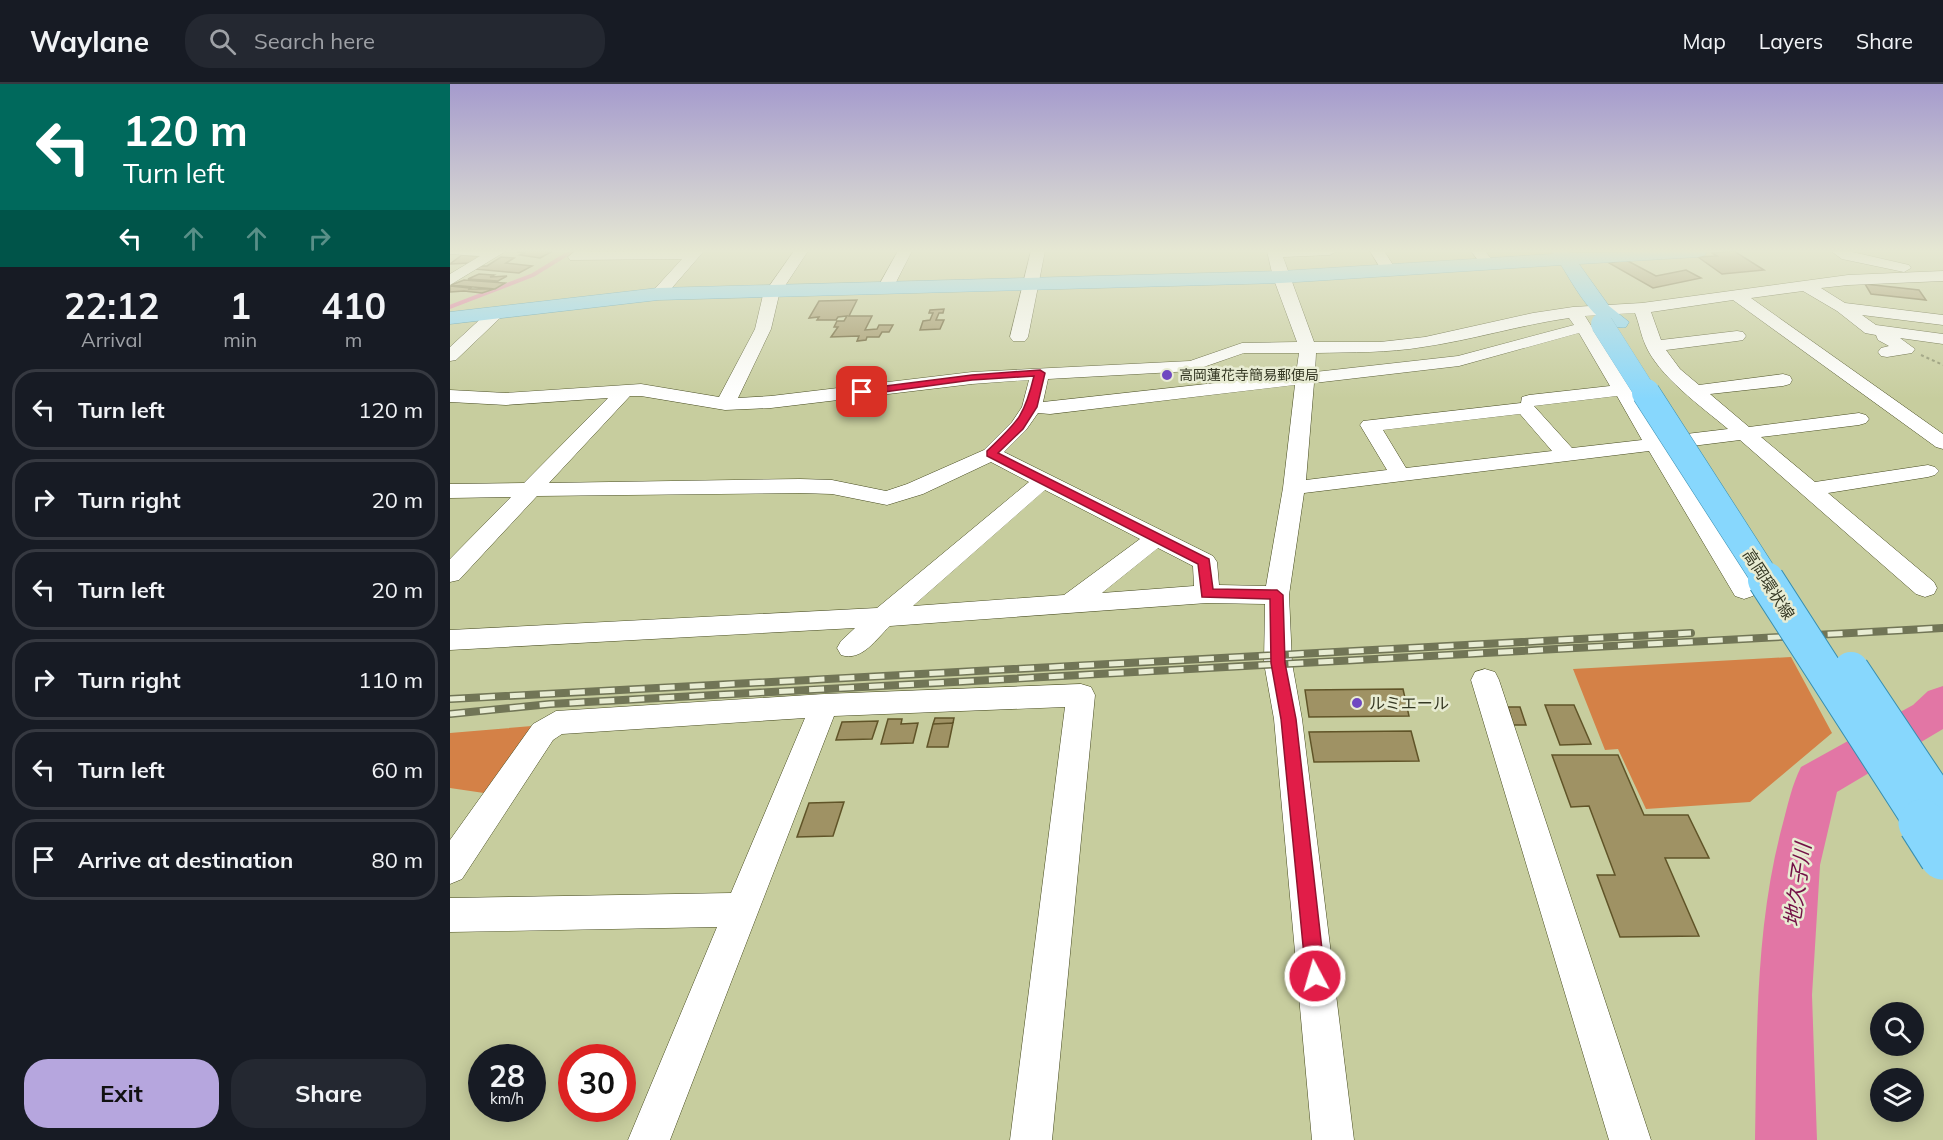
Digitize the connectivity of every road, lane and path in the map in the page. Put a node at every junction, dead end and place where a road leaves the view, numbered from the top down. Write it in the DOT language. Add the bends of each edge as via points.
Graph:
graph roads {
  1 [pos="592,300"];
  2 [pos="772,300"];
  3 [pos="1028,300"];
  4 [pos="1290,300"];
  5 [pos="1592,300"];
  6 [pos="1704,300"];
  7 [pos="1743,300"];
  8 [pos="1830,300"];
  9 [pos="1841,307"];
  10 [pos="495,314"];
  11 [pos="1603,317"];
  12 [pos="450,318"];
  13 [pos="1943,320"];
  14 [pos="1871,329"];
  15 [pos="1019,336"];
  16 [pos="1737,336"];
  17 [pos="1943,339"];
  18 [pos="1654,346"];
  19 [pos="1308,349"];
  20 [pos="1906,349"];
  21 [pos="1887,352"];
  22 [pos="450,356"];
  23 [pos="1943,365"];
  24 [pos="1040,373"];
  25 [pos="1305,378"];
  26 [pos="1782,380"];
  27 [pos="1623,390"];
  28 [pos="1692,391"];
  29 [pos="624,392"];
  30 [pos="450,396"];
  31 [pos="1529,401"];
  32 [pos="725,404"];
  33 [pos="1032,407"];
  34 [pos="1859,419"];
  35 [pos="1744,434"];
  36 [pos="1943,443"];
  37 [pos="1656,444"];
  38 [pos="991,454"];
  39 [pos="1567,455"];
  40 [pos="1928,471"];
  41 [pos="1400,475"];
  42 [pos="1043,481"];
  43 [pos="1294,488"];
  44 [pos="1811,489"];
  45 [pos="528,490"];
  46 [pos="450,491"];
  47 [pos="1156,538"];
  48 [pos="450,574"];
  49 [pos="1925,588"];
  50 [pos="1744,590"];
  51 [pos="1207,594"];
  52 [pos="1277,595"];
  53 [pos="1070,604"];
  54 [pos="883,617"];
  55 [pos="450,640"];
  56 [pos="850,648"];
  57 [pos="1485,680"];
  58 [pos="824,705"];
  59 [pos="1943,808"];
  60 [pos="1943,856"];
  61 [pos="450,868"];
  62 [pos="741,910"];
  63 [pos="450,915"];
  64 [pos="649,1140"];
  65 [pos="1031,1140"];
  66 [pos="1333,1140"];
  67 [pos="1630,1140"];
  1 -- 10 [label="main road"];
  2 -- 32 [label="street" via="763,329"];
  3 -- 15 [label="street"];
  4 -- 19 [label="street"];
  5 -- 11 [label="main road, 高岡環状線"];
  6 -- 11 [label="street"];
  7 -- 36 [label="street"];
  8 -- 9 [label="street"];
  9 -- 13 [label="street"];
  9 -- 14 [label="street"];
  10 -- 12 [label="main road"];
  10 -- 22 [label="street"];
  11 -- 18 [label="street"];
  11 -- 19 [label="street" via="1533,318 1425,342"];
  11 -- 25 [label="street" via="1459,361"];
  11 -- 27 [label="street"];
  11 -- 59 [label="main road, 高岡環状線, bridge"];
  11 -- 60 [label="main road, 高岡環状線, bridge"];
  14 -- 17 [label="street"];
  14 -- 20 [label="street"];
  16 -- 18 [label="street"];
  18 -- 28 [label="street"];
  19 -- 24 [label="street" via="1242,348 1192,366"];
  19 -- 25 [label="street"];
  20 -- 21 [label="street"];
  20 -- 23 [label="path"];
  24 -- 32 [label="street"];
  24 -- 33 [label="street"];
  25 -- 33 [label="street"];
  25 -- 43 [label="street"];
  26 -- 28 [label="street"];
  27 -- 31 [label="street"];
  27 -- 37 [label="street"];
  28 -- 35 [label="street"];
  29 -- 30 [label="street" via="506,399"];
  29 -- 32 [label="street" via="641,390"];
  29 -- 45 [label="street"];
  33 -- 38 [label="street"];
  34 -- 35 [label="street"];
  35 -- 37 [label="street"];
  35 -- 44 [label="street"];
  37 -- 39 [label="street"];
  37 -- 50 [label="street"];
  38 -- 42 [label="street"];
  38 -- 45 [label="street" via="887,498 832,487 800,486"];
  39 -- 41 [label="street"];
  39 -- 41 [label="street" via="1525,408 1370,425"];
  40 -- 44 [label="street"];
  41 -- 43 [label="street"];
  42 -- 47 [label="street"];
  42 -- 54 [label="street"];
  43 -- 52 [label="street"];
  44 -- 49 [label="street"];
  45 -- 46 [label="street"];
  45 -- 48 [label="street"];
  47 -- 51 [label="street" via="1205,562"];
  47 -- 53 [label="street"];
  51 -- 52 [label="street"];
  51 -- 53 [label="street"];
  52 -- 66 [label="street" via="1278,663 1288,719"];
  53 -- 54 [label="street"];
  54 -- 55 [label="street"];
  54 -- 56 [label="street"];
  57 -- 67 [label="street"];
  58 -- 61 [label="street" via="556,723 543,732"];
  58 -- 62 [label="street"];
  58 -- 65 [label="street" via="1081,695"];
  62 -- 63 [label="street"];
  62 -- 64 [label="street"];
}
